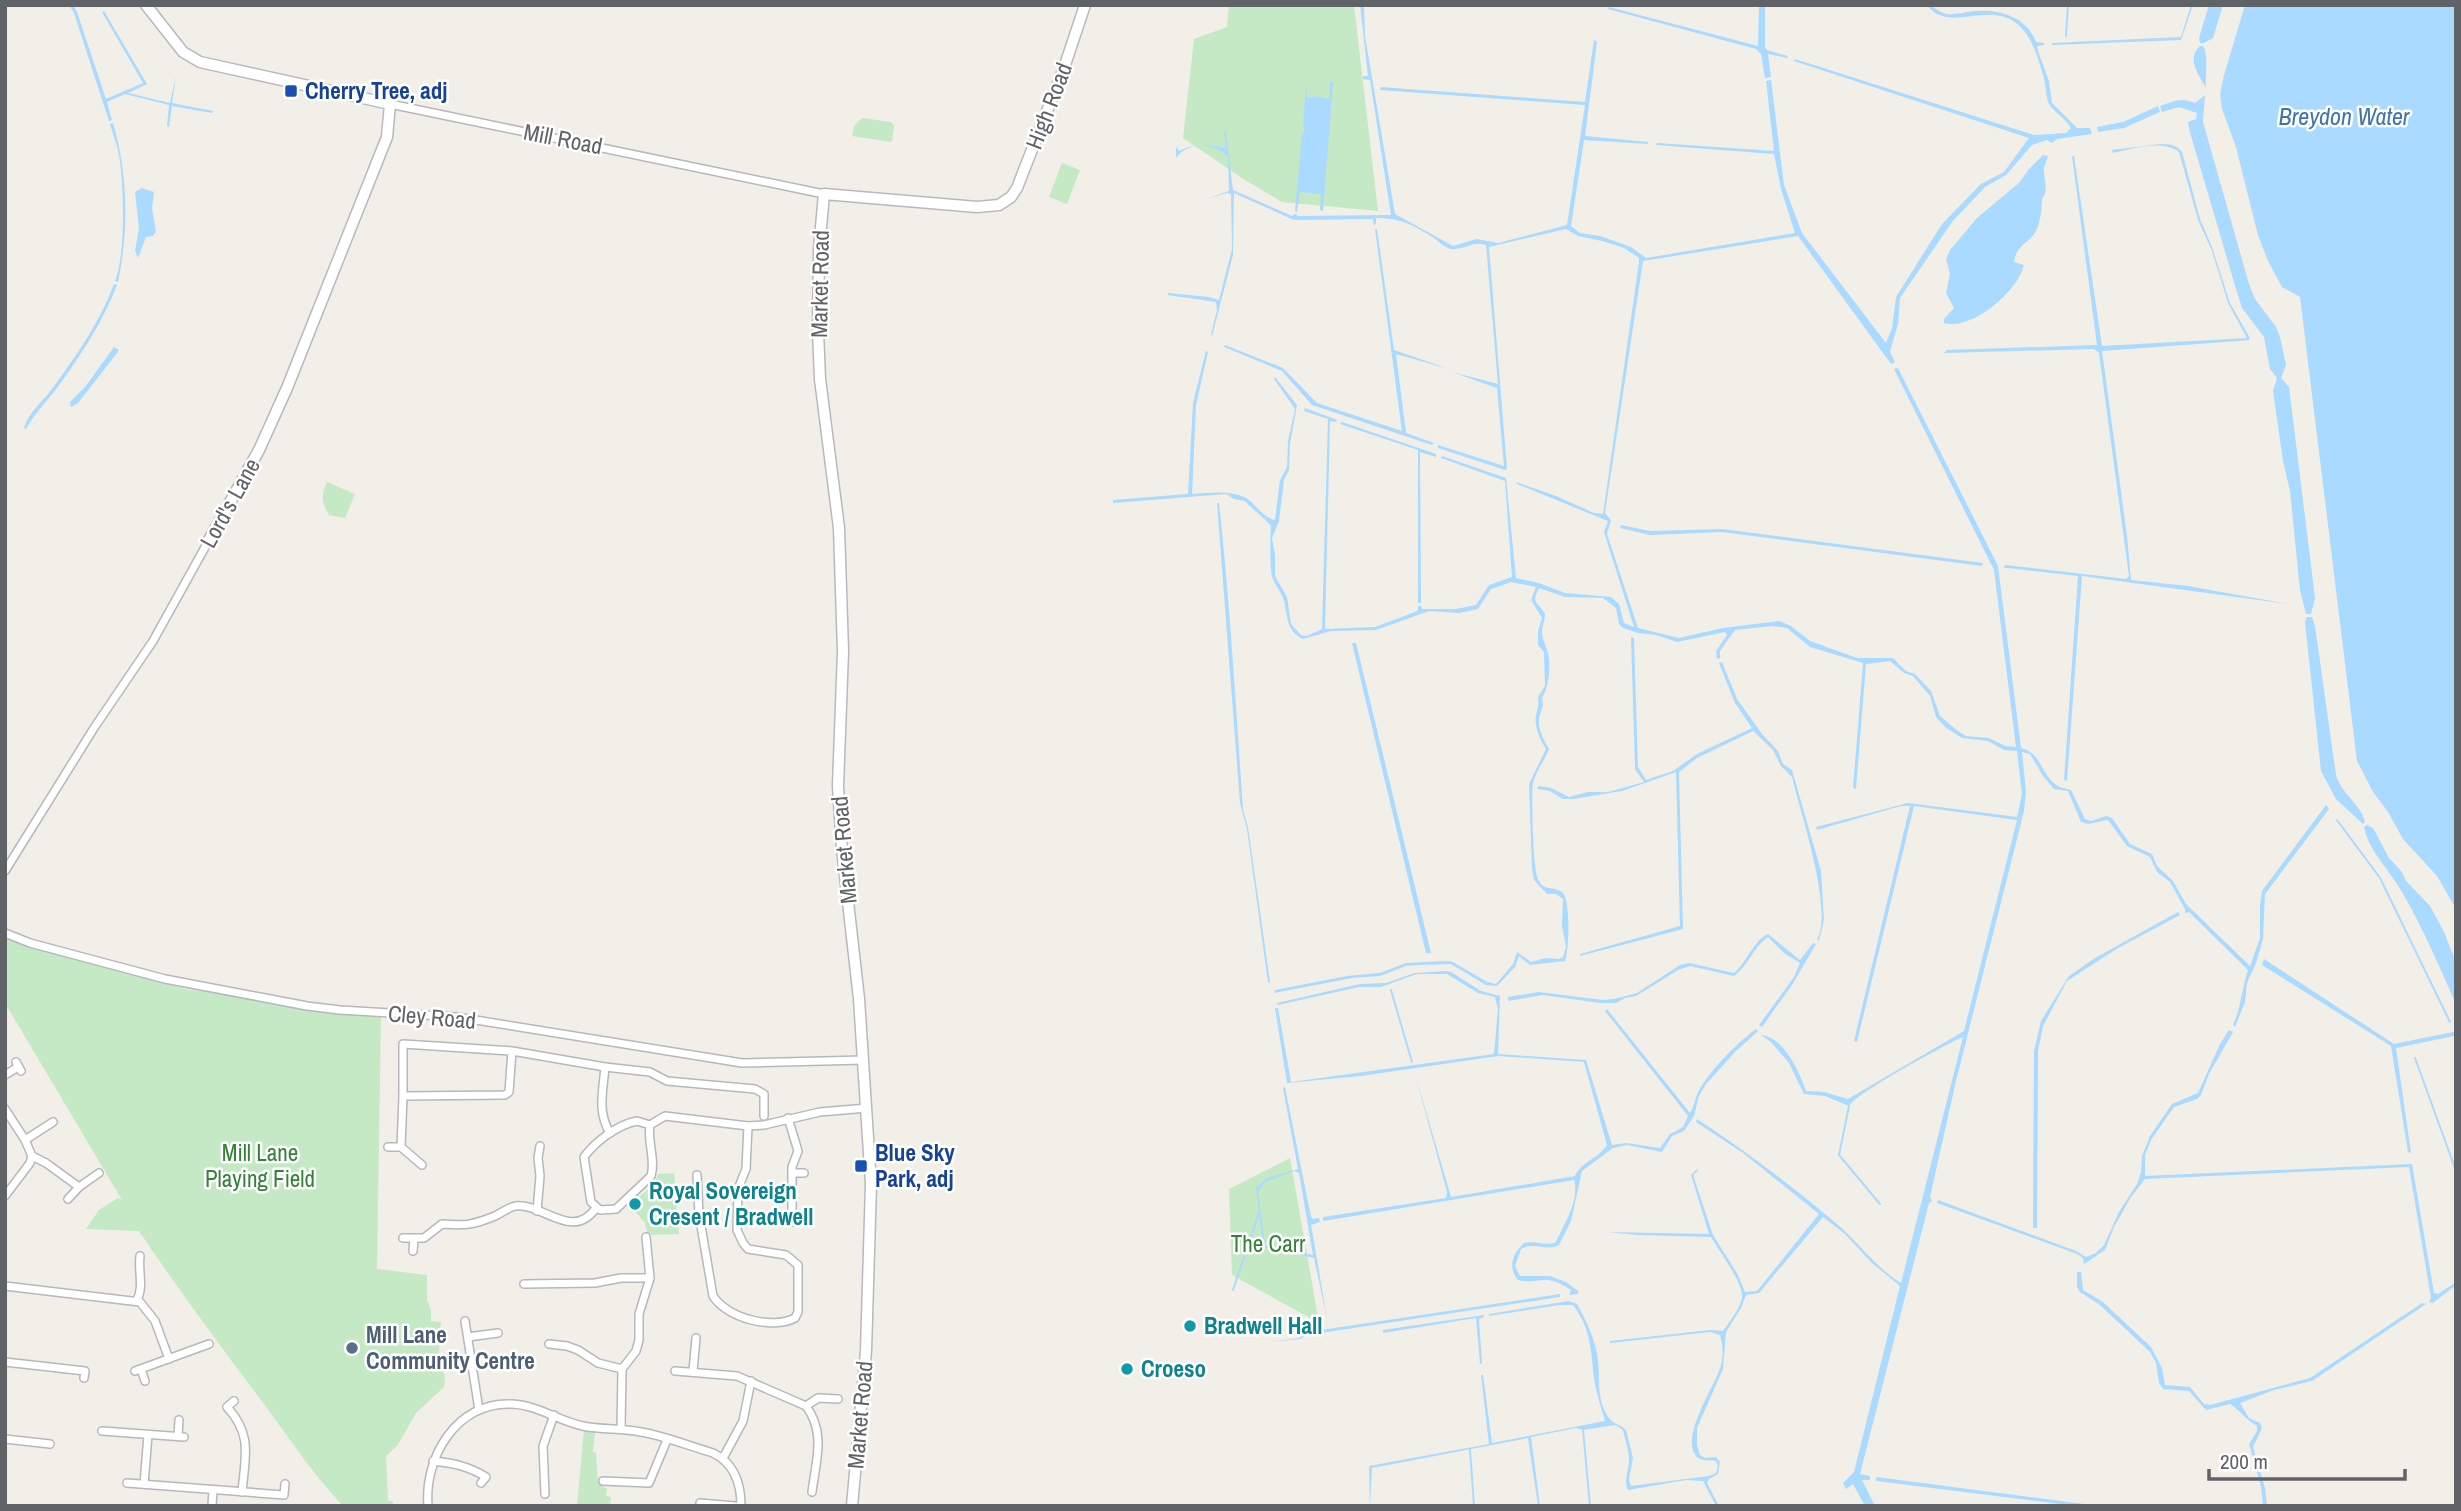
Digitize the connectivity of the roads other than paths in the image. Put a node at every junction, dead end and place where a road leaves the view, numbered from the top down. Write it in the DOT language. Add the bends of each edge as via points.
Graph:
graph roads {
  1 [pos="146,5"];
  2 [pos="1085,5"];
  3 [pos="390,104"];
  4 [pos="824,194"];
  5 [pos="1006,202"];
  6 [pos="209,540"];
  7 [pos="5,871"];
  8 [pos="5,933"];
  9 [pos="512,1051"];
  10 [pos="864,1060"];
  11 [pos="18,1067"];
  12 [pos="605,1067"];
  13 [pos="5,1075"];
  14 [pos="403,1096"];
  15 [pos="867,1108"];
  16 [pos="5,1109"];
  17 [pos="764,1116"];
  18 [pos="788,1118"];
  19 [pos="53,1122"];
  20 [pos="650,1125"];
  21 [pos="748,1126"];
  22 [pos="610,1133"];
  23 [pos="25,1140"];
  24 [pos="540,1146"];
  25 [pos="388,1147"];
  26 [pos="401,1147"];
  27 [pos="32,1156"];
  28 [pos="422,1166"];
  29 [pos="99,1173"];
  30 [pos="792,1173"];
  31 [pos="804,1173"];
  32 [pos="697,1175"];
  33 [pos="79,1187"];
  34 [pos="5,1196"];
  35 [pos="68,1199"];
  36 [pos="596,1208"];
  37 [pos="537,1211"];
  38 [pos="792,1222"];
  39 [pos="646,1237"];
  40 [pos="403,1238"];
  41 [pos="414,1239"];
  42 [pos="413,1251"];
  43 [pos="140,1256"];
  44 [pos="650,1278"];
  45 [pos="524,1284"];
  46 [pos="5,1286"];
  47 [pos="137,1300"];
  48 [pos="465,1321"];
  49 [pos="498,1333"];
  50 [pos="468,1337"];
  51 [pos="696,1338"];
  52 [pos="209,1345"];
  53 [pos="549,1345"];
  54 [pos="169,1359"];
  55 [pos="5,1362"];
  56 [pos="622,1369"];
  57 [pos="85,1371"];
  58 [pos="675,1371"];
  59 [pos="693,1371"];
  60 [pos="145,1381"];
  61 [pos="751,1381"];
  62 [pos="838,1399"];
  63 [pos="234,1401"];
  64 [pos="806,1406"];
  65 [pos="480,1410"];
  66 [pos="554,1415"];
  67 [pos="179,1420"];
  68 [pos="621,1429"];
  69 [pos="104,1431"];
  70 [pos="148,1435"];
  71 [pos="5,1439"];
  72 [pos="667,1440"];
  73 [pos="50,1444"];
  74 [pos="723,1458"];
  75 [pos="433,1461"];
  76 [pos="486,1477"];
  77 [pos="603,1481"];
  78 [pos="127,1483"];
  79 [pos="285,1483"];
  80 [pos="144,1485"];
  81 [pos="213,1490"];
  82 [pos="242,1492"];
  83 [pos="812,1492"];
  84 [pos="545,1494"];
  85 [pos="700,1503"];
  86 [pos="212,1506"];
  87 [pos="428,1506"];
  88 [pos="734,1506"];
  89 [pos="741,1506"];
  90 [pos="852,1506"];
  1 -- 3 [label="street, Mill Road" via="183,52 200,62"];
  2 -- 5 [label="street, High Road" via="1017,188"];
  3 -- 4 [label="street, Mill Road"];
  3 -- 6 [label="street, Lord's Lane" via="387,137 287,388"];
  4 -- 5 [label="street, Mill Road" via="977,207"];
  4 -- 10 [label="street, Market Road" via="818,331 839,528 843,651 838,786"];
  6 -- 7 [label="street, Lord's Lane" via="153,641"];
  8 -- 10 [label="street, Cley Road" via="165,979 307,1006 457,1017 742,1063"];
  9 -- 12 [label="street"];
  9 -- 14 [label="street" via="505,1096"];
  9 -- 14 [label="street" via="403,1044"];
  10 -- 15 [label="street, Market Road"];
  11 -- 13 [label="street"];
  12 -- 17 [label="street" via="650,1072 667,1081 761,1091"];
  12 -- 22 [label="street" via="601,1111"];
  14 -- 26 [label="street"];
  15 -- 18 [label="street"];
  15 -- 90 [label="street, Market Road" via="871,1184 866,1345"];
  16 -- 23 [label="street"];
  18 -- 21 [label="street"];
  18 -- 30 [label="street" via="798,1151"];
  19 -- 23 [label="street"];
  20 -- 21 [label="street" via="665,1116"];
  20 -- 22 [label="street" via="632,1122"];
  20 -- 36 [label="street" via="651,1176 616,1209"];
  21 -- 32 [label="street" via="747,1169 738,1189 737,1230 748,1249 786,1255 799,1265 795,1318 778,1323 743,1318 717,1303 699,1214"];
  22 -- 36 [label="street" via="584,1157"];
  23 -- 27 [label="street"];
  24 -- 37 [label="street"];
  25 -- 26 [label="street"];
  26 -- 28 [label="street"];
  27 -- 33 [label="street"];
  27 -- 34 [label="street"];
  29 -- 33 [label="street"];
  30 -- 31 [label="street"];
  30 -- 38 [label="street"];
  33 -- 35 [label="street"];
  36 -- 37 [label="street" via="576,1222"];
  37 -- 41 [label="street" via="515,1206 466,1226 442,1224 425,1238"];
  39 -- 44 [label="street"];
  40 -- 41 [label="street"];
  41 -- 42 [label="street"];
  43 -- 47 [label="street"];
  44 -- 45 [label="street"];
  44 -- 56 [label="street" via="639,1314 636,1352"];
  46 -- 47 [label="street"];
  47 -- 54 [label="street" via="155,1321"];
  48 -- 50 [label="street"];
  49 -- 50 [label="street"];
  50 -- 65 [label="street"];
  51 -- 59 [label="street"];
  52 -- 54 [label="street"];
  53 -- 56 [label="street" via="567,1346 598,1363"];
  54 -- 60 [label="street" via="138,1370"];
  55 -- 57 [label="street"];
  56 -- 68 [label="street"];
  58 -- 59 [label="street"];
  59 -- 61 [label="street"];
  61 -- 64 [label="street"];
  61 -- 74 [label="street" via="743,1421"];
  62 -- 64 [label="street" via="818,1398"];
  63 -- 82 [label="street" via="224,1407 242,1427 246,1441"];
  64 -- 83 [label="street" via="819,1437"];
  65 -- 66 [label="street" via="510,1404"];
  65 -- 75 [label="street" via="449,1433"];
  66 -- 68 [label="street" via="582,1426"];
  66 -- 84 [label="street" via="543,1446"];
  67 -- 70 [label="street" via="181,1436"];
  68 -- 72 [label="street"];
  69 -- 70 [label="street"];
  70 -- 80 [label="street"];
  71 -- 73 [label="street"];
  72 -- 74 [label="street"];
  72 -- 77 [label="street" via="649,1483"];
  74 -- 89 [label="street" via="736,1478"];
  75 -- 76 [label="street" via="456,1463"];
  75 -- 87 [label="street"];
  78 -- 80 [label="street"];
  79 -- 82 [label="street" via="284,1495"];
  80 -- 81 [label="street"];
  81 -- 82 [label="street"];
  81 -- 86 [label="street"];
  85 -- 88 [label="street"];
}
